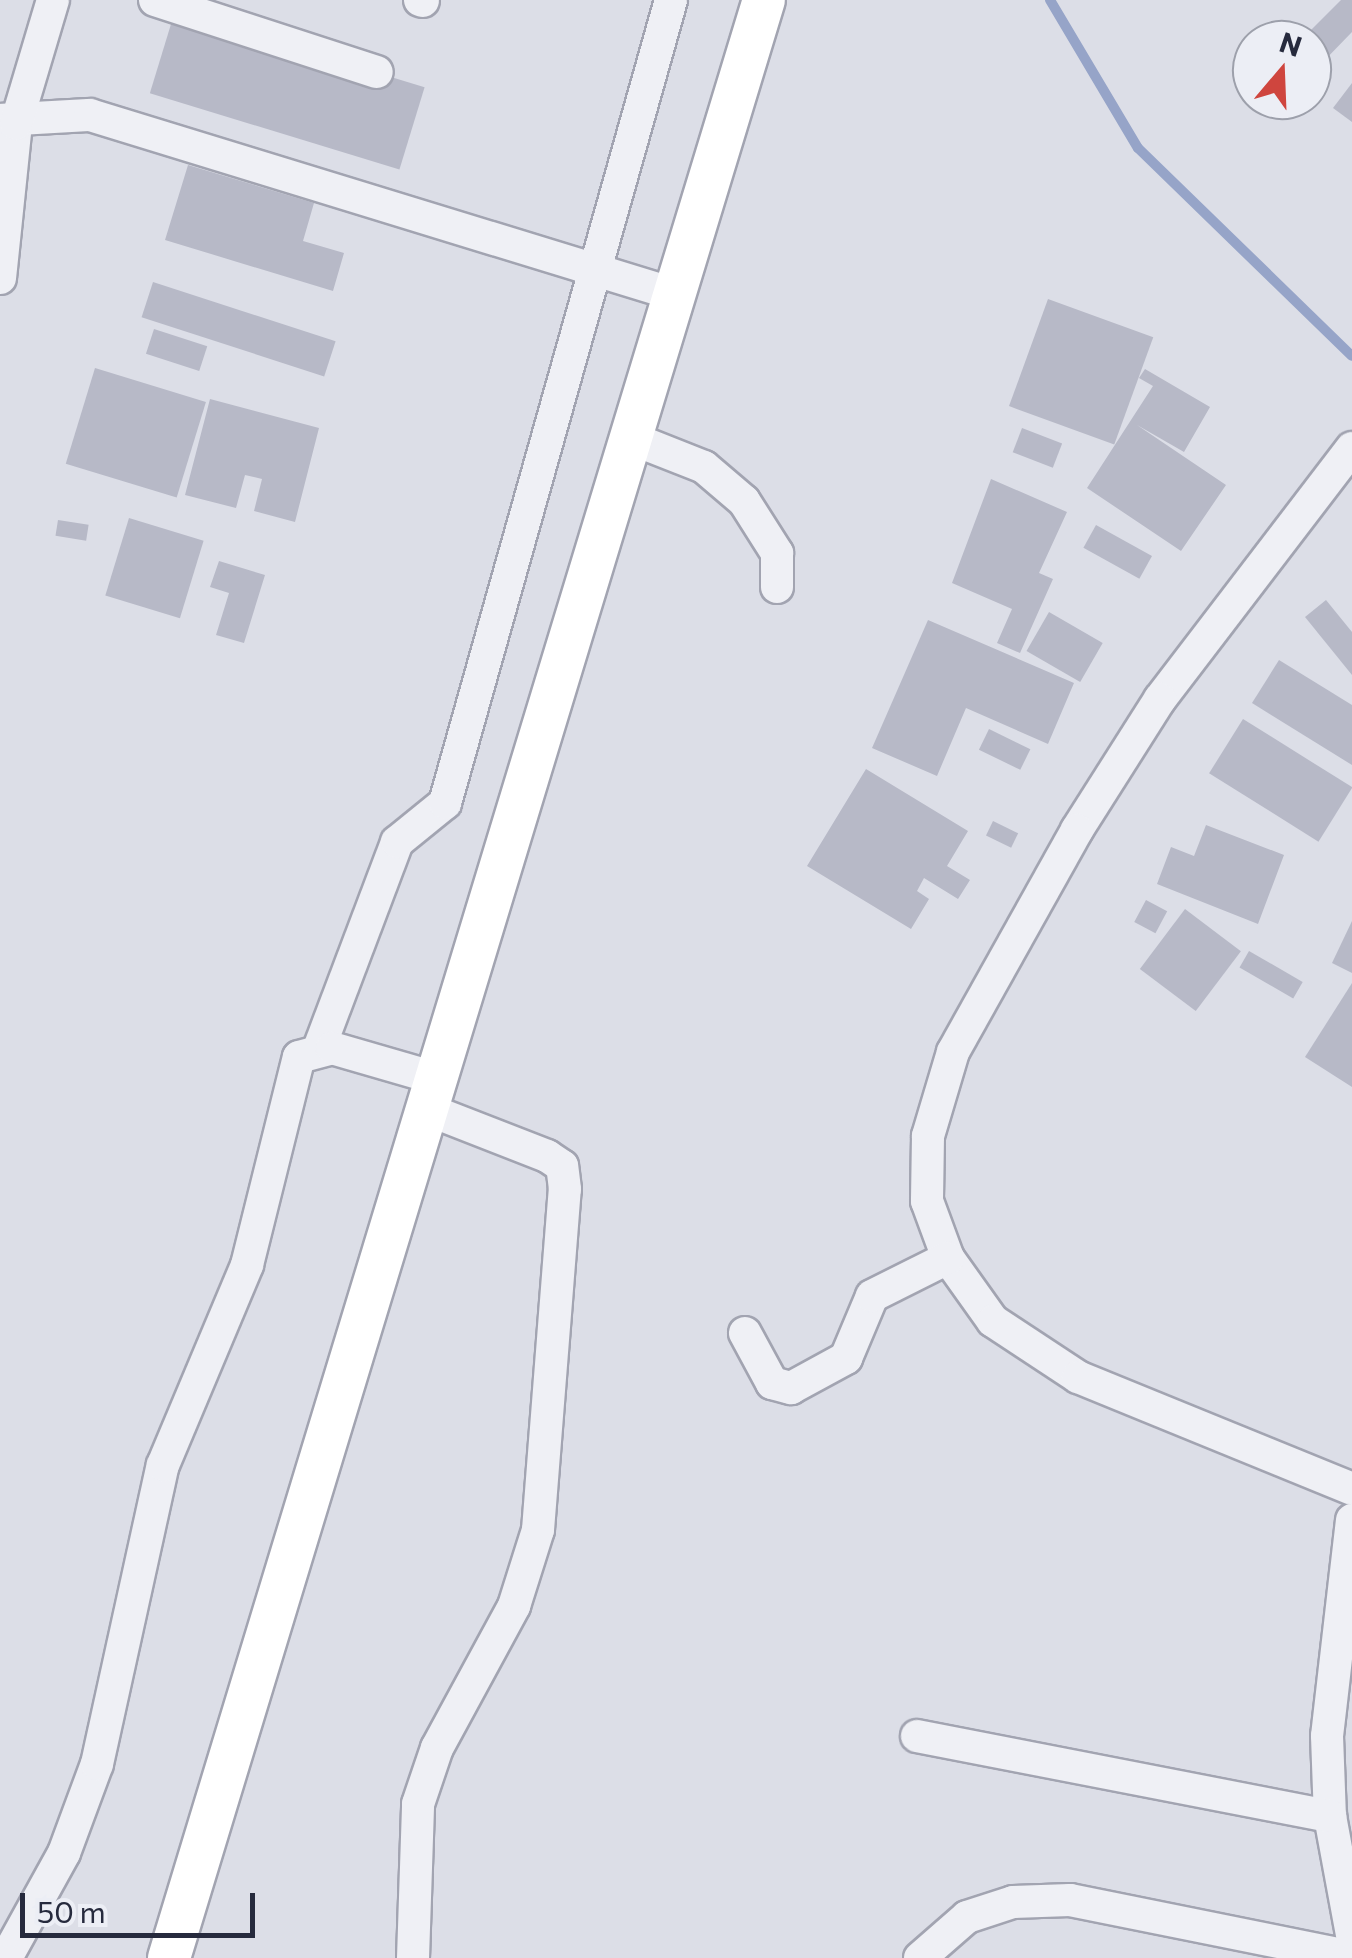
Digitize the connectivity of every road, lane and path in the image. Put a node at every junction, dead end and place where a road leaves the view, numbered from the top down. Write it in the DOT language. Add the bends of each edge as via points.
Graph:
graph roads {
  1 [pos="53,0"];
  2 [pos="155,0"];
  3 [pos="672,0"];
  4 [pos="764,0"];
  5 [pos="377,72"];
  6 [pos="8,122"];
  7 [pos="602,272"];
  8 [pos="0,278"];
  9 [pos="676,295"];
  10 [pos="633,439"];
  11 [pos="1352,448"];
  12 [pos="777,587"];
  13 [pos="320,1046"];
  14 [pos="434,1095"];
  15 [pos="948,1258"];
  16 [pos="745,1333"];
  17 [pos="1352,1489"];
  18 [pos="1352,1520"];
  19 [pos="916,1736"];
  20 [pos="1330,1816"];
  21 [pos="1352,1935"];
  22 [pos="1352,1956"];
  23 [pos="6,1958"];
  24 [pos="169,1958"];
  25 [pos="413,1958"];
  26 [pos="920,1958"];
  1 -- 6 [label="street"];
  2 -- 5 [label="street"];
  3 -- 7 [label="street"];
  4 -- 9 [label="main road"];
  6 -- 7 [label="street" via="90,116"];
  6 -- 8 [label="street"];
  7 -- 9 [label="street"];
  7 -- 13 [label="street" via="445,804 397,842"];
  9 -- 10 [label="main road"];
  10 -- 12 [label="street" via="704,468 744,501 776,553"];
  10 -- 14 [label="main road"];
  11 -- 15 [label="street" via="1160,699 954,1052 928,1153 927,1201"];
  13 -- 14 [label="street"];
  13 -- 23 [label="street" via="293,1069 247,1265 168,1451 77,1823"];
  14 -- 24 [label="main road"];
  14 -- 25 [label="street" via="562,1166 565,1189 538,1530 514,1606 437,1748 418,1804"];
  15 -- 16 [label="street" via="872,1296 846,1358 792,1388 772,1382"];
  15 -- 17 [label="street" via="993,1320 1078,1377"];
  18 -- 20 [label="street" via="1332,1640"];
  19 -- 20 [label="street"];
  20 -- 21 [label="street"];
  22 -- 26 [label="street" via="1070,1900 1013,1902 968,1917"];
}
